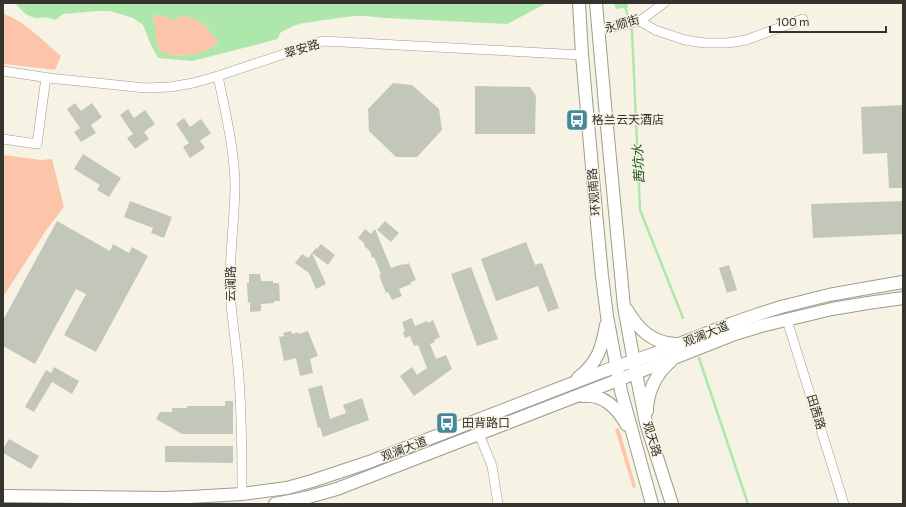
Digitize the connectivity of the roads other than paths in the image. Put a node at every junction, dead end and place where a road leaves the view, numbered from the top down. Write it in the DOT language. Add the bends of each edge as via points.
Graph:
graph roads {
  1 [pos="579,3"];
  2 [pos="596,3"];
  3 [pos="664,3"];
  4 [pos="803,19"];
  5 [pos="637,21"];
  6 [pos="598,24"];
  7 [pos="582,55"];
  8 [pos="3,71"];
  9 [pos="218,76"];
  10 [pos="48,77"];
  11 [pos="3,139"];
  12 [pos="903,282"];
  13 [pos="903,298"];
  14 [pos="624,307"];
  15 [pos="607,316"];
  16 [pos="787,320"];
  17 [pos="679,344"];
  18 [pos="677,357"];
  19 [pos="633,360"];
  20 [pos="616,366"];
  21 [pos="636,374"];
  22 [pos="619,380"];
  23 [pos="573,383"];
  24 [pos="575,396"];
  25 [pos="646,423"];
  26 [pos="479,434"];
  27 [pos="634,441"];
  28 [pos="242,494"];
  29 [pos="3,496"];
  30 [pos="671,499"];
  31 [pos="652,502"];
  32 [pos="275,504"];
  33 [pos="498,504"];
  34 [pos="844,504"];
  1 -- 7 [label="main road, 环观南路"];
  2 -- 6 [label="main road, 环观南路"];
  3 -- 5 [label="street, 永顺街"];
  4 -- 5 [label="street" via="728,44 685,40"];
  5 -- 6 [label="street, 永顺街"];
  6 -- 14 [label="main road, 环观南路"];
  7 -- 9 [label="street, 翠安路" via="323,42"];
  7 -- 15 [label="main road, 环观南路"];
  8 -- 10 [label="street, 翠安路"];
  9 -- 10 [label="street, 翠安路" via="170,87 146,88"];
  9 -- 28 [label="street, 云澜路" via="235,183 230,290 242,413"];
  10 -- 11 [label="street" via="37,144"];
  12 -- 17 [label="main road, 观澜大道" via="781,307"];
  13 -- 16 [label="main road, 观澜大道" via="832,309"];
  14 -- 17 [label="main road" via="640,328 653,339"];
  14 -- 19 [label="main road, 环观南路"];
  15 -- 20 [label="main road, 环观南路"];
  15 -- 23 [label="main road" via="604,340 593,364"];
  16 -- 18 [label="main road, 观澜大道" via="735,334"];
  16 -- 34 [label="street, 田茜路"];
  17 -- 19 [label="main road, 观澜大道"];
  18 -- 21 [label="main road, 观澜大道"];
  18 -- 25 [label="main road" via="662,370 654,382 649,395"];
  19 -- 20 [label="main road, 观澜大道"];
  19 -- 21 [label="main road, 环观南路"];
  20 -- 22 [label="main road, 环观南路"];
  20 -- 23 [label="main road, 观澜大道"];
  21 -- 22 [label="main road, 观澜大道"];
  21 -- 25 [label="main road, 观天路"];
  22 -- 24 [label="main road, 观澜大道"];
  22 -- 27 [label="main road, 观天路"];
  23 -- 28 [label="main road, 观澜大道" via="336,474 287,488"];
  24 -- 26 [label="main road, 观澜大道"];
  24 -- 27 [label="main road" via="593,396 606,400 624,420"];
  25 -- 30 [label="main road, 观天路"];
  26 -- 32 [label="main road, 观澜大道" via="337,489"];
  26 -- 33 [label="street" via="492,466"];
  27 -- 31 [label="main road, 观天路"];
  28 -- 29 [label="main road, 观澜大道" via="163,498"];
  30 -- 31 [label="main road"];
}
